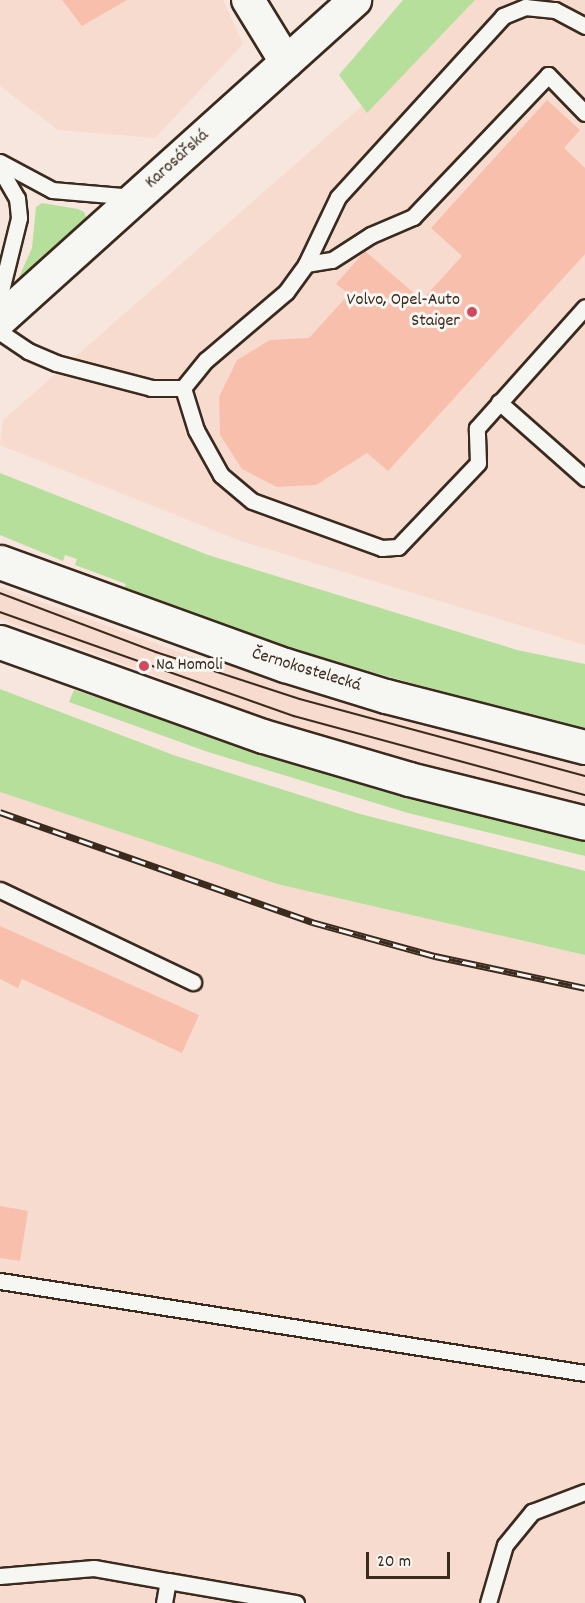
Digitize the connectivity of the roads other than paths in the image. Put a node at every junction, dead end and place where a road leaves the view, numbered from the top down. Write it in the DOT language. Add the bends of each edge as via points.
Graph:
graph roads {
  1 [pos="248,0"];
  2 [pos="355,0"];
  3 [pos="585,26"];
  4 [pos="286,62"];
  5 [pos="585,113"];
  6 [pos="0,162"];
  7 [pos="0,169"];
  8 [pos="137,197"];
  9 [pos="306,264"];
  10 [pos="0,295"];
  11 [pos="585,307"];
  12 [pos="0,320"];
  13 [pos="0,332"];
  14 [pos="183,388"];
  15 [pos="498,402"];
  16 [pos="585,477"];
  17 [pos="0,562"];
  18 [pos="0,642"];
  19 [pos="585,747"];
  20 [pos="585,823"];
  21 [pos="0,890"];
  22 [pos="193,982"];
  23 [pos="0,1281"];
  24 [pos="585,1373"];
  25 [pos="585,1492"];
  26 [pos="0,1576"];
  27 [pos="168,1581"];
  28 [pos="164,1603"];
  29 [pos="296,1603"];
  30 [pos="488,1603"];
  1 -- 4 [label="street"];
  2 -- 4 [label="street, Karosářská"];
  3 -- 9 [label="lane" via="555,9 525,7 504,16 338,197"];
  4 -- 8 [label="street, Karosářská"];
  5 -- 9 [label="lane" via="548,75 413,217 371,235 332,260"];
  6 -- 8 [label="lane" via="52,190"];
  7 -- 10 [label="lane" via="17,198 19,218"];
  8 -- 12 [label="street, Karosářská"];
  9 -- 14 [label="lane" via="286,292 206,360"];
  11 -- 15 [label="lane"];
  13 -- 14 [label="lane" via="28,351 56,363 151,388"];
  14 -- 15 [label="lane" via="196,430 221,475 252,501 382,548 398,547 478,463 477,428"];
  15 -- 16 [label="lane"];
  17 -- 19 [label="main road, Černokostelecká" via="285,665"];
  18 -- 20 [label="main road" via="264,736 439,787"];
  21 -- 22 [label="lane"];
  23 -- 24 [label="lane"];
  25 -- 30 [label="lane" via="532,1512 505,1545"];
  26 -- 27 [label="lane" via="94,1568"];
  27 -- 28 [label="lane"];
  27 -- 29 [label="lane"];
}
